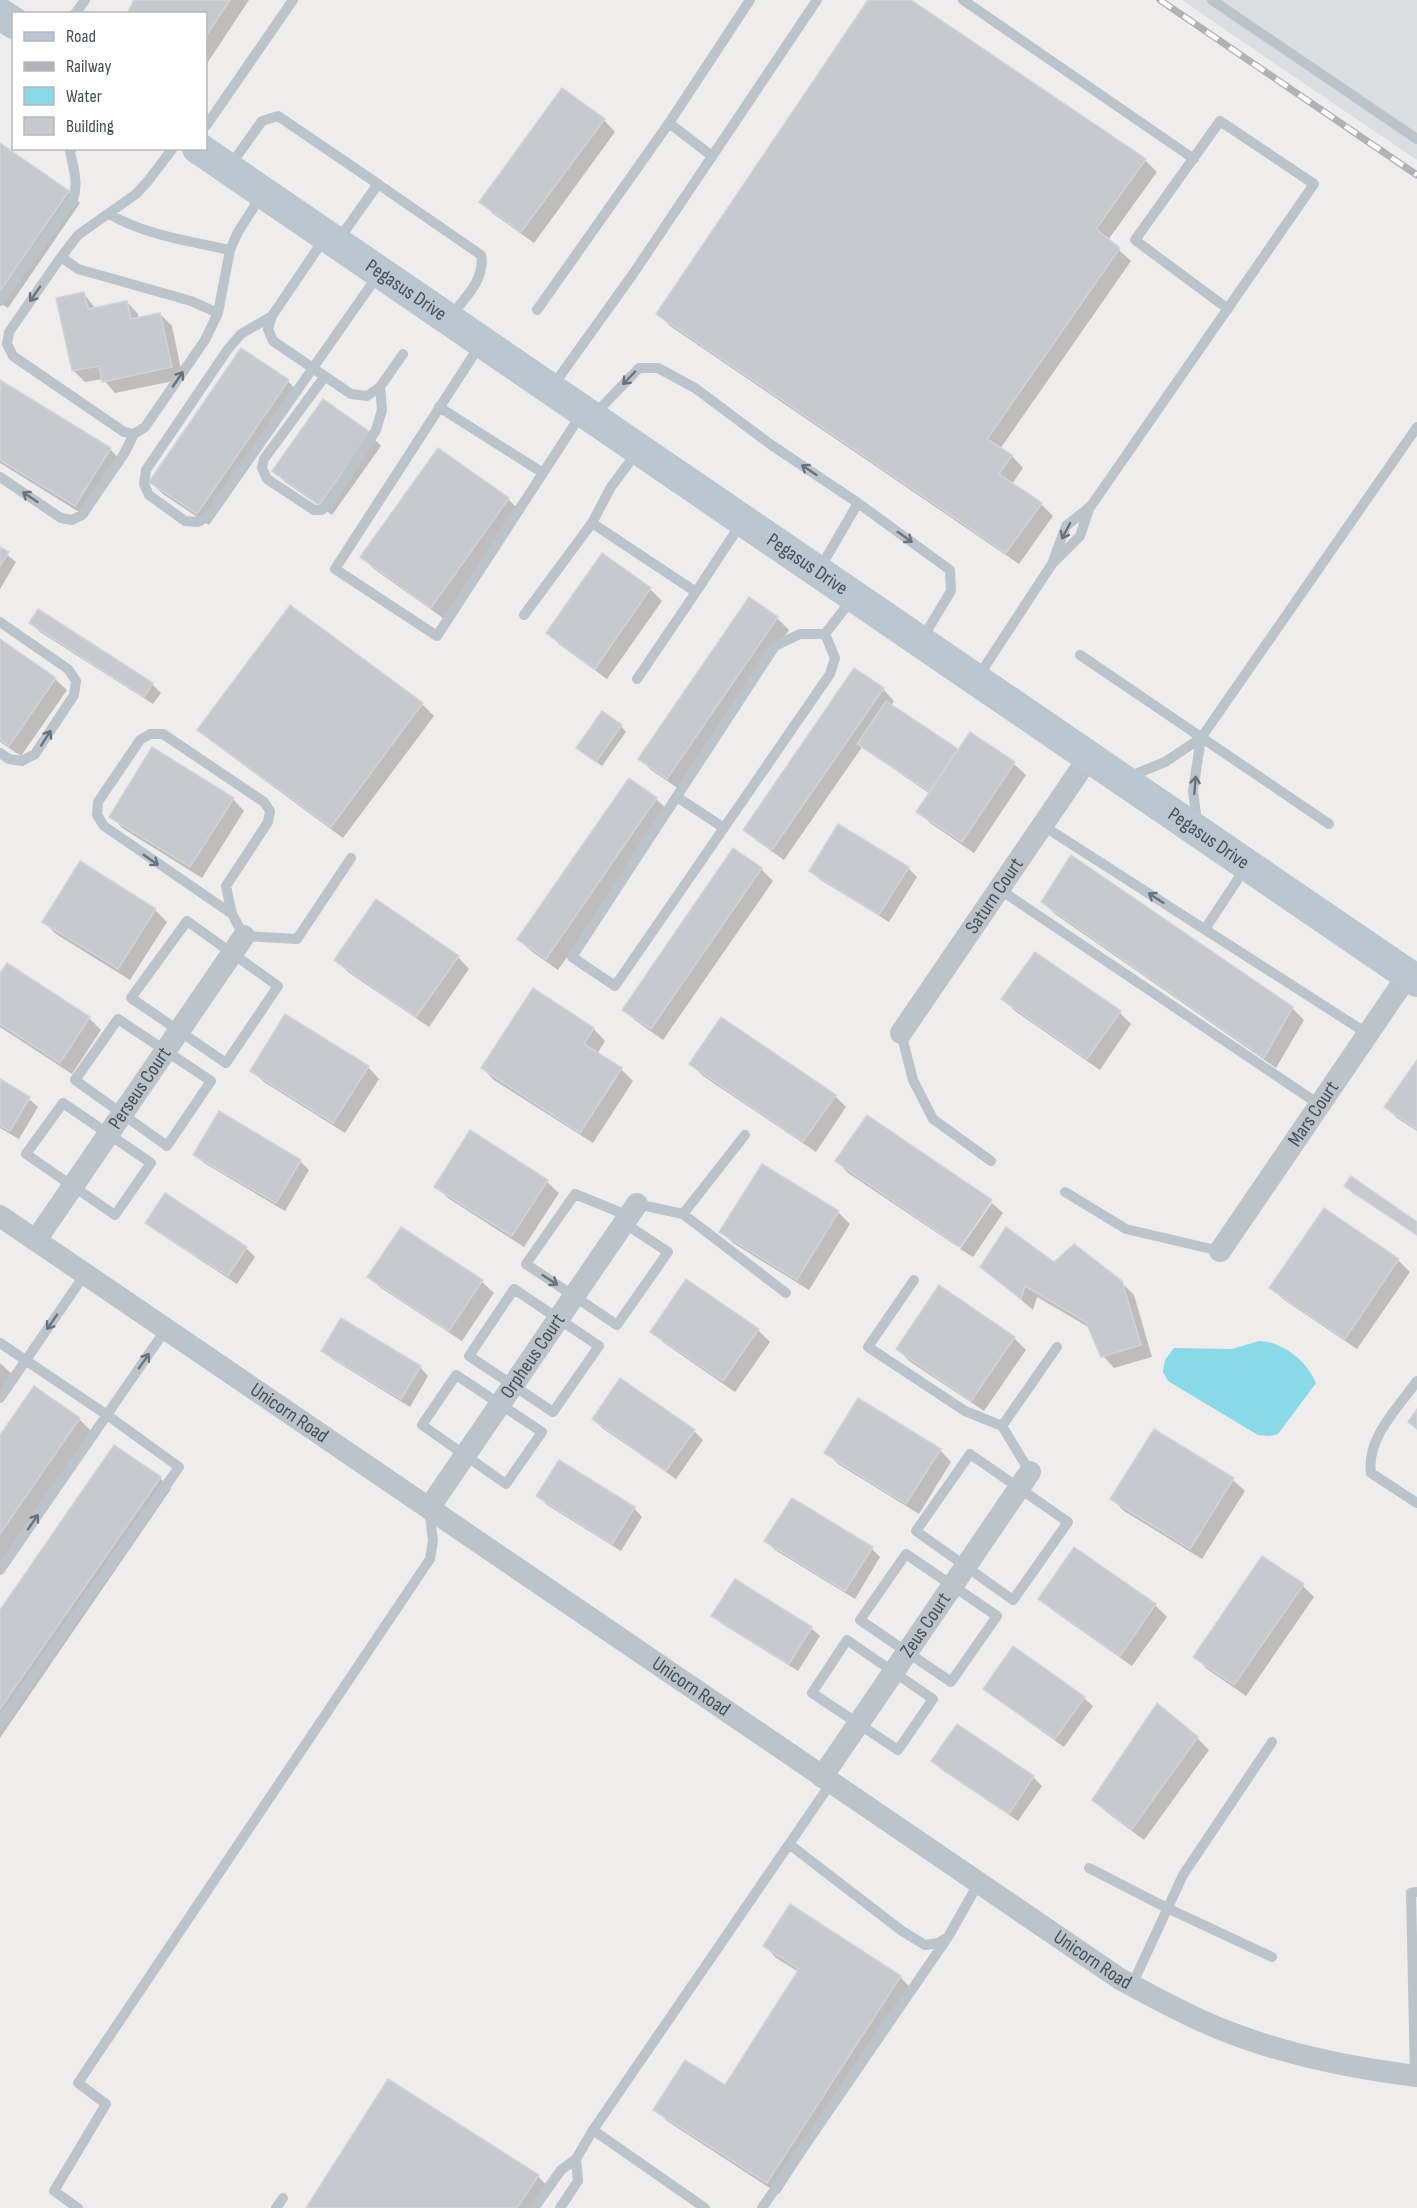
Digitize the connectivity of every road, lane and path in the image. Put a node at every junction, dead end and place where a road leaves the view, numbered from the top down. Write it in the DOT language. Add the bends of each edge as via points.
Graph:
graph roads {
  1 [pos="293,0"];
  2 [pos="750,0"];
  3 [pos="817,0"];
  4 [pos="963,0"];
  5 [pos="1212,0"];
  6 [pos="669,123"];
  7 [pos="207,125"];
  8 [pos="1417,139"];
  9 [pos="71,150"];
  10 [pos="171,150"];
  11 [pos="201,150"];
  12 [pos="712,156"];
  13 [pos="1194,159"];
  14 [pos="228,169"];
  15 [pos="378,184"];
  16 [pos="263,193"];
  17 [pos="109,214"];
  18 [pos="331,240"];
  19 [pos="230,250"];
  20 [pos="61,257"];
  21 [pos="380,273"];
  22 [pos="0,301"];
  23 [pos="1228,309"];
  24 [pos="537,310"];
  25 [pos="218,314"];
  26 [pos="272,316"];
  27 [pos="448,320"];
  28 [pos="482,342"];
  29 [pos="4,347"];
  30 [pos="403,354"];
  31 [pos="312,367"];
  32 [pos="325,376"];
  33 [pos="380,387"];
  34 [pos="550,389"];
  35 [pos="439,407"];
  36 [pos="587,414"];
  37 [pos="1417,427"];
  38 [pos="134,434"];
  39 [pos="639,450"];
  40 [pos="543,473"];
  41 [pos="0,477"];
  42 [pos="858,502"];
  43 [pos="1090,506"];
  44 [pos="742,521"];
  45 [pos="592,523"];
  46 [pos="1052,564"];
  47 [pos="818,572"];
  48 [pos="696,592"];
  49 [pos="854,597"];
  50 [pos="524,615"];
  51 [pos="0,622"];
  52 [pos="825,634"];
  53 [pos="920,642"];
  54 [pos="1080,655"];
  55 [pos="637,679"];
  56 [pos="976,680"];
  57 [pos="1201,738"];
  58 [pos="0,753"];
  59 [pos="1089,757"];
  60 [pos="1122,780"];
  61 [pos="676,797"];
  62 [pos="1329,824"];
  63 [pos="1042,825"];
  64 [pos="724,828"];
  65 [pos="1198,831"];
  66 [pos="351,858"];
  67 [pos="1248,865"];
  68 [pos="999,889"];
  69 [pos="232,914"];
  70 [pos="1205,930"];
  71 [pos="239,944"];
  72 [pos="1413,978"];
  73 [pos="179,1032"];
  74 [pos="901,1033"];
  75 [pos="1368,1034"];
  76 [pos="165,1052"];
  77 [pos="1320,1105"];
  78 [pos="122,1115"];
  79 [pos="109,1134"];
  80 [pos="745,1135"];
  81 [pos="991,1161"];
  82 [pos="72,1187"];
  83 [pos="1065,1192"];
  84 [pos="630,1214"];
  85 [pos="683,1214"];
  86 [pos="0,1215"];
  87 [pos="36,1240"];
  88 [pos="1220,1251"];
  89 [pos="85,1274"];
  90 [pos="914,1280"];
  91 [pos="786,1293"];
  92 [pos="574,1296"];
  93 [pos="558,1320"];
  94 [pos="166,1329"];
  95 [pos="0,1343"];
  96 [pos="1057,1347"];
  97 [pos="25,1360"];
  98 [pos="1417,1381"];
  99 [pos="507,1395"];
  100 [pos="0,1398"];
  101 [pos="107,1415"];
  102 [pos="1002,1426"];
  103 [pos="465,1456"];
  104 [pos="1024,1479"];
  105 [pos="1417,1503"];
  106 [pos="429,1509"];
  107 [pos="0,1570"];
  108 [pos="959,1575"];
  109 [pos="906,1652"];
  110 [pos="893,1671"];
  111 [pos="0,1724"];
  112 [pos="858,1724"];
  113 [pos="1272,1742"];
  114 [pos="826,1780"];
  115 [pos="789,1844"];
  116 [pos="1089,1868"];
  117 [pos="978,1884"];
  118 [pos="1417,1893"];
  119 [pos="1167,1908"];
  120 [pos="948,1937"];
  121 [pos="1272,1957"];
  122 [pos="1132,1985"];
  123 [pos="1416,2076"];
  124 [pos="593,2130"];
  125 [pos="576,2159"];
  126 [pos="283,2198"];
  127 [pos="78,2208"];
  128 [pos="276,2208"];
  129 [pos="534,2208"];
  130 [pos="560,2208"];
  131 [pos="705,2208"];
  132 [pos="762,2208"];
  1 -- 7 [label="lane"];
  2 -- 6 [label="lane"];
  3 -- 12 [label="lane"];
  4 -- 13 [label="lane"];
  5 -- 8 [label="lane"];
  6 -- 12 [label="lane"];
  6 -- 24 [label="lane"];
  9 -- 22 [label="lane" via="78,186 73,199"];
  10 -- 17 [label="lane" via="142,187"];
  11 -- 14 [label="street, Pegasus Drive"];
  12 -- 34 [label="lane"];
  13 -- 23 [label="lane" via="1135,240"];
  13 -- 23 [label="lane" via="1220,121 1314,184"];
  14 -- 15 [label="lane" via="262,121 278,116"];
  14 -- 16 [label="street, Pegasus Drive"];
  15 -- 18 [label="lane"];
  15 -- 27 [label="lane" via="481,255 480,278"];
  16 -- 18 [label="street, Pegasus Drive"];
  16 -- 19 [label="lane"];
  17 -- 19 [label="lane" via="147,231"];
  17 -- 20 [label="lane" via="78,234"];
  18 -- 21 [label="street, Pegasus Drive"];
  18 -- 26 [label="lane"];
  19 -- 25 [label="lane"];
  20 -- 25 [label="lane" via="78,269 191,301"];
  20 -- 29 [label="lane, one-way" via="9,332"];
  21 -- 27 [label="street, Pegasus Drive"];
  21 -- 31 [label="lane"];
  23 -- 43 [label="lane"];
  38 -- 25 [label="lane, one-way" via="145,427 205,340"];
  26 -- 31 [label="lane" via="268,329 273,342"];
  26 -- 31 [label="lane" via="241,334 228,349 146,470 144,484 149,495 185,521 198,522 210,515"];
  27 -- 28 [label="street, Pegasus Drive"];
  28 -- 34 [label="street, Pegasus Drive"];
  28 -- 35 [label="lane"];
  29 -- 38 [label="lane" via="124,432"];
  30 -- 33 [label="lane"];
  31 -- 32 [label="lane"];
  32 -- 33 [label="lane" via="351,394 367,396"];
  32 -- 33 [label="lane" via="264,459 262,468 267,479 314,510 322,510 329,503 376,430 382,410"];
  34 -- 36 [label="street, Pegasus Drive"];
  35 -- 40 [label="lane"];
  35 -- 40 [label="lane" via="335,568 438,636"];
  36 -- 39 [label="street, Pegasus Drive"];
  36 -- 40 [label="lane"];
  42 -- 36 [label="lane, one-way" via="695,388 658,368 639,368"];
  37 -- 57 [label="lane"];
  38 -- 41 [label="lane, one-way" via="82,515 72,520 61,518"];
  39 -- 44 [label="street, Pegasus Drive"];
  39 -- 45 [label="lane" via="610,487"];
  42 -- 47 [label="lane"];
  42 -- 53 [label="lane, one-way" via="950,570 951,591"];
  43 -- 46 [label="lane" via="1080,536"];
  43 -- 46 [label="lane, one-way" via="1066,526"];
  44 -- 47 [label="street, Pegasus Drive"];
  44 -- 48 [label="lane"];
  45 -- 48 [label="lane"];
  45 -- 50 [label="lane"];
  46 -- 56 [label="lane"];
  47 -- 49 [label="street, Pegasus Drive"];
  48 -- 55 [label="lane"];
  49 -- 52 [label="lane"];
  49 -- 53 [label="street, Pegasus Drive"];
  58 -- 51 [label="lane, one-way" via="22,761 35,754 74,695 76,681 69,669"];
  52 -- 61 [label="lane" via="800,634 775,646"];
  52 -- 64 [label="lane" via="835,658 831,674"];
  53 -- 56 [label="street, Pegasus Drive"];
  54 -- 57 [label="lane"];
  56 -- 59 [label="street, Pegasus Drive"];
  57 -- 60 [label="lane" via="1165,762"];
  57 -- 62 [label="lane"];
  65 -- 57 [label="lane, one-way" via="1193,790"];
  59 -- 60 [label="street, Pegasus Drive"];
  59 -- 63 [label="street, Saturn Court"];
  60 -- 65 [label="street, Pegasus Drive"];
  61 -- 64 [label="lane"];
  61 -- 64 [label="lane" via="572,957 615,986"];
  63 -- 68 [label="street, Saturn Court"];
  70 -- 63 [label="lane, one-way"];
  65 -- 67 [label="street, Pegasus Drive"];
  66 -- 71 [label="lane" via="297,939"];
  67 -- 70 [label="lane"];
  67 -- 72 [label="street, Pegasus Drive"];
  68 -- 74 [label="street, Saturn Court"];
  68 -- 77 [label="lane"];
  69 -- 69 [label="lane, one-way" via="226,886 268,822 270,811 264,802 163,734 150,734 140,740 98,802 97,815 104,826"];
  69 -- 71 [label="lane"];
  70 -- 75 [label="lane"];
  71 -- 73 [label="street, Perseus Court"];
  71 -- 73 [label="lane" via="278,986 226,1063"];
  71 -- 73 [label="lane" via="187,921 131,998"];
  72 -- 75 [label="street, Mars Court"];
  73 -- 76 [label="street, Perseus Court"];
  74 -- 81 [label="lane" via="913,1080 933,1119"];
  75 -- 77 [label="street, Mars Court"];
  76 -- 78 [label="street, Perseus Court"];
  76 -- 78 [label="lane" via="211,1082 167,1146"];
  76 -- 78 [label="lane" via="118,1019 75,1080"];
  77 -- 88 [label="street, Mars Court"];
  78 -- 79 [label="street, Perseus Court"];
  79 -- 82 [label="street, Perseus Court"];
  79 -- 82 [label="lane" via="151,1163 115,1215"];
  79 -- 82 [label="lane" via="63,1103 26,1154"];
  80 -- 85 [label="lane"];
  82 -- 87 [label="street, Perseus Court"];
  83 -- 88 [label="lane" via="1126,1229"];
  84 -- 85 [label="lane"];
  84 -- 92 [label="street, Orpheus Court"];
  84 -- 92 [label="lane" via="668,1252 617,1325"];
  84 -- 92 [label="lane, one-way" via="575,1194 526,1264"];
  85 -- 91 [label="lane"];
  86 -- 87 [label="street, Unicorn Road"];
  87 -- 89 [label="street, Unicorn Road"];
  89 -- 94 [label="street, Unicorn Road"];
  89 -- 97 [label="lane, one-way"];
  90 -- 102 [label="lane" via="868,1347 965,1411"];
  92 -- 93 [label="street, Orpheus Court"];
  93 -- 99 [label="street, Orpheus Court"];
  93 -- 99 [label="lane" via="599,1346 553,1412"];
  93 -- 99 [label="lane" via="513,1289 469,1356"];
  101 -- 94 [label="lane, one-way"];
  94 -- 106 [label="street, Unicorn Road"];
  95 -- 97 [label="lane"];
  96 -- 102 [label="lane"];
  97 -- 100 [label="lane"];
  97 -- 101 [label="lane"];
  98 -- 105 [label="lane" via="1375,1440 1369,1460 1371,1473"];
  99 -- 103 [label="street, Orpheus Court"];
  99 -- 103 [label="lane" via="542,1432 506,1484"];
  99 -- 103 [label="lane" via="456,1376 422,1425"];
  107 -- 101 [label="lane, one-way"];
  101 -- 111 [label="lane" via="179,1467"];
  102 -- 104 [label="lane"];
  103 -- 106 [label="street, Orpheus Court"];
  104 -- 108 [label="street, Zeus Court"];
  104 -- 108 [label="lane" via="970,1454 915,1531"];
  104 -- 108 [label="lane" via="1068,1522 1013,1600"];
  106 -- 114 [label="street, Unicorn Road"];
  106 -- 127 [label="lane" via="433,1541 430,1559 78,2083 106,2104 54,2190"];
  108 -- 109 [label="street, Zeus Court"];
  108 -- 109 [label="lane" via="997,1616 951,1682"];
  108 -- 109 [label="lane" via="906,1554 860,1620"];
  109 -- 110 [label="street, Zeus Court"];
  110 -- 112 [label="street, Zeus Court"];
  110 -- 112 [label="lane" via="933,1699 898,1750"];
  110 -- 112 [label="lane" via="847,1640 812,1693"];
  112 -- 114 [label="street, Zeus Court"];
  113 -- 119 [label="lane" via="1183,1875"];
  114 -- 115 [label="lane"];
  114 -- 117 [label="street, Unicorn Road"];
  115 -- 120 [label="lane" via="925,1945"];
  115 -- 124 [label="lane"];
  116 -- 119 [label="lane"];
  117 -- 120 [label="lane"];
  117 -- 122 [label="street, Unicorn Road"];
  118 -- 123 [label="lane" via="1411,1893"];
  119 -- 121 [label="lane"];
  119 -- 122 [label="lane"];
  120 -- 132 [label="lane"];
  122 -- 123 [label="street, Unicorn Road" via="1218,2028 1276,2048 1372,2071"];
  124 -- 125 [label="lane"];
  124 -- 131 [label="lane"];
  125 -- 129 [label="lane" via="561,2170"];
  125 -- 130 [label="lane" via="578,2181"];
  126 -- 128 [label="lane"];
}
